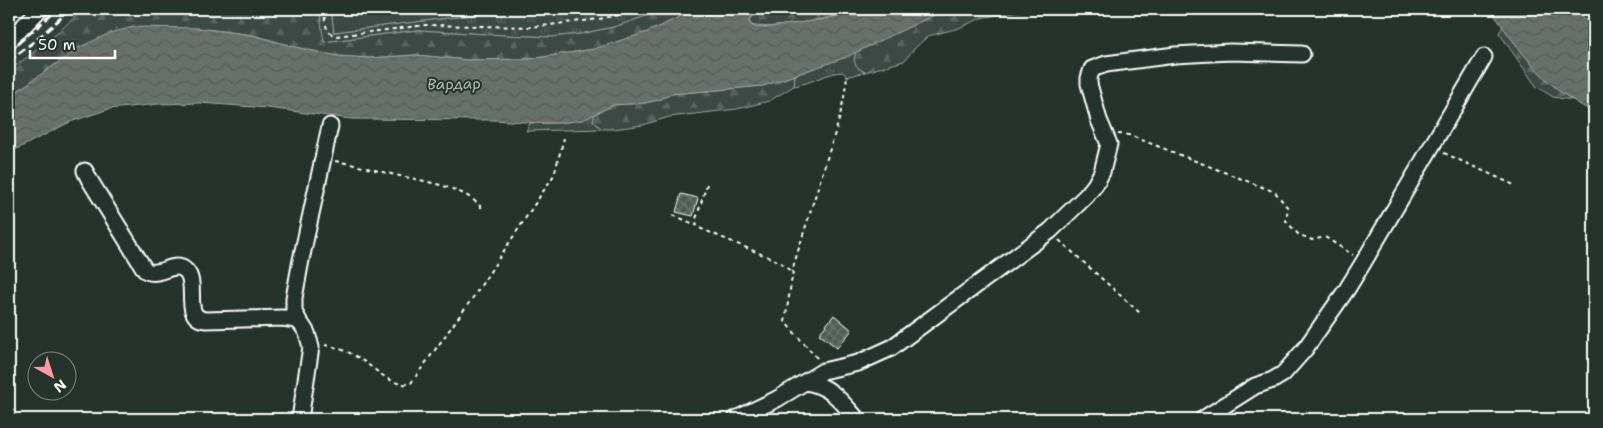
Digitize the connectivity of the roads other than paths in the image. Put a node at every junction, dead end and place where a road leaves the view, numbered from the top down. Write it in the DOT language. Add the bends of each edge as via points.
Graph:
graph roads {
  1 [pos="40,9"];
  2 [pos="9,41"];
  3 [pos="1302,54"];
  4 [pos="1484,57"];
  5 [pos="330,126"];
  6 [pos="85,171"];
  7 [pos="299,321"];
  8 [pos="806,382"];
  9 [pos="300,419"];
  10 [pos="736,419"];
  11 [pos="857,419"];
  12 [pos="1203,419"];
  1 -- 2 [label="street"];
  3 -- 8 [label="street" via="1230,52 1175,55 1095,68 1091,71 1089,84 1109,144 1102,172 1086,196 1050,231 896,346 858,363 826,370"];
  4 -- 12 [label="street" via="1363,263 1305,349 1283,374 1255,386"];
  5 -- 7 [label="street" via="294,298 294,312"];
  6 -- 7 [label="street" via="145,270 155,273 176,267 187,271 192,308 198,318"];
  7 -- 9 [label="street" via="310,342"];
  8 -- 10 [label="street"];
  8 -- 11 [label="street" via="827,388"];
}
